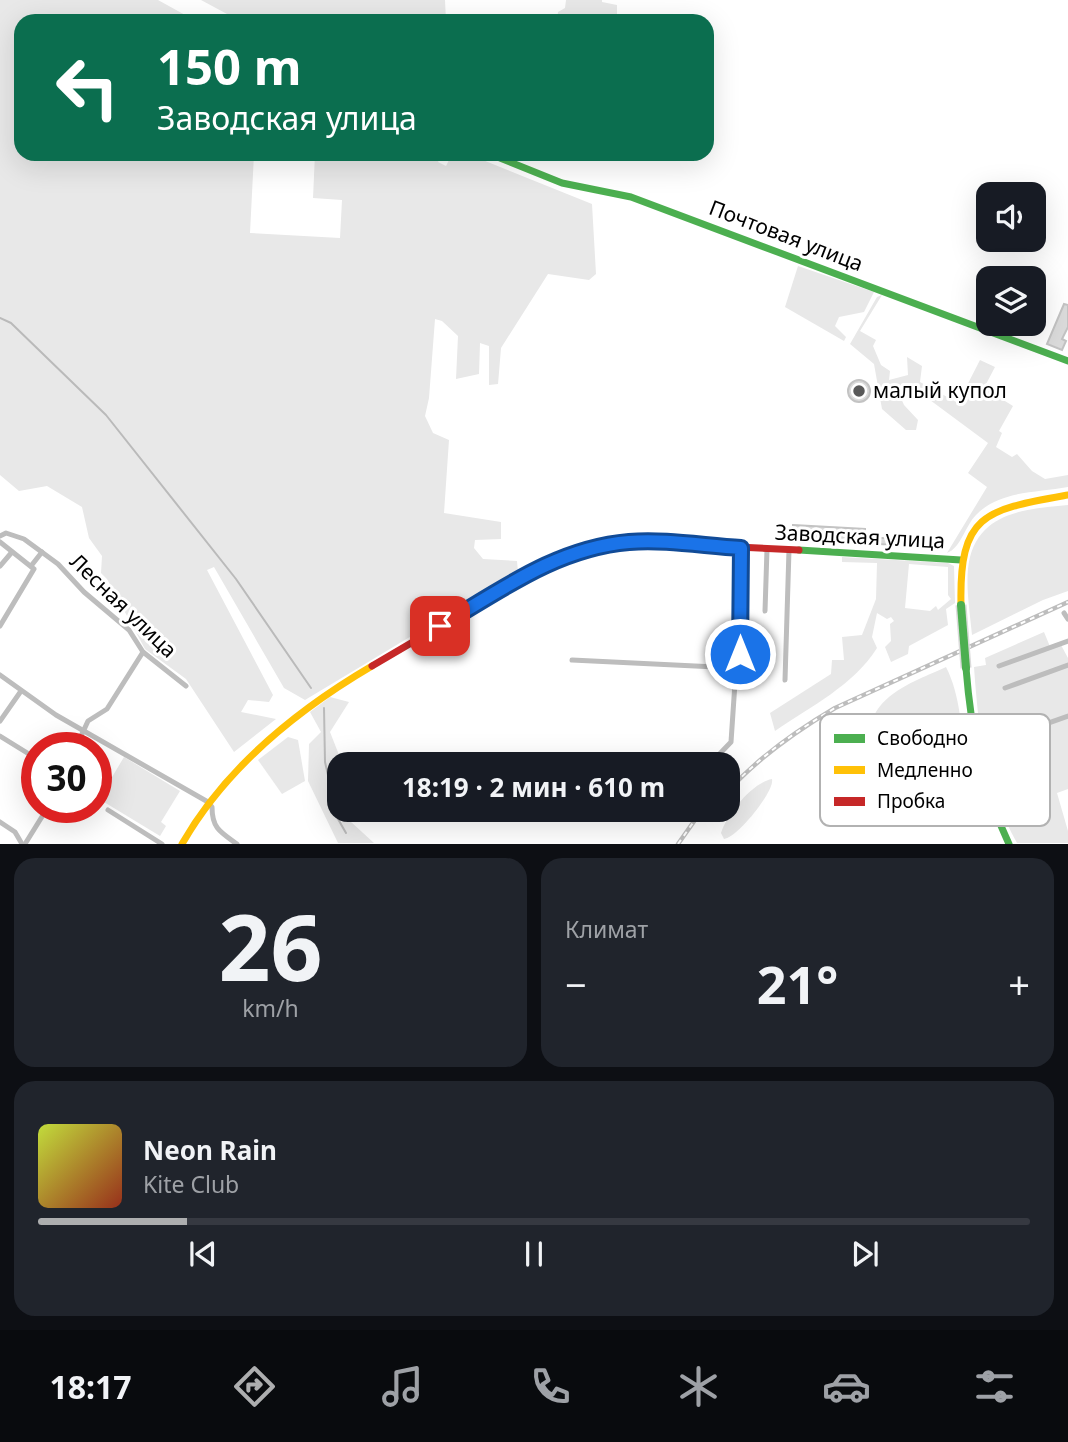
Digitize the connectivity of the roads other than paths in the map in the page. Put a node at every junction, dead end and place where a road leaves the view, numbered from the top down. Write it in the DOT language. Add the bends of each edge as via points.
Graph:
graph roads {
  1 [pos="507,161"];
  2 [pos="1068,361"];
  3 [pos="1068,495"];
  4 [pos="1,539"];
  5 [pos="741,548"];
  6 [pos="767,549"];
  7 [pos="789,550"];
  8 [pos="12,552"];
  9 [pos="42,552"];
  10 [pos="961,560"];
  11 [pos="0,566"];
  12 [pos="31,566"];
  13 [pos="765,611"];
  14 [pos="1064,613"];
  15 [pos="1068,619"];
  16 [pos="0,626"];
  17 [pos="1068,641"];
  18 [pos="143,652"];
  19 [pos="572,660"];
  20 [pos="1068,665"];
  21 [pos="999,666"];
  22 [pos="736,668"];
  23 [pos="0,675"];
  24 [pos="785,680"];
  25 [pos="186,686"];
  26 [pos="1005,688"];
  27 [pos="21,691"];
  28 [pos="971,714"];
  29 [pos="1068,716"];
  30 [pos="0,721"];
  31 [pos="1050,723"];
  32 [pos="83,730"];
  33 [pos="0,736"];
  34 [pos="21,749"];
  35 [pos="721,752"];
  36 [pos="208,802"];
  37 [pos="112,813"];
  38 [pos="0,822"];
  39 [pos="38,823"];
  40 [pos="1001,826"];
  41 [pos="24,844"];
  42 [pos="162,844"];
  43 [pos="181,844"];
  44 [pos="237,844"];
  45 [pos="1009,844"];
  1 -- 2 [label="main road, Почтовая улица" via="562,183 631,197"];
  3 -- 10 [label="main road" via="1014,504 991,514 973,529"];
  4 -- 8 [label="street"];
  4 -- 9 [label="street, Лесная улица" via="6,533"];
  5 -- 6 [label="main road, Заводская улица"];
  5 -- 22 [label="street"];
  5 -- 36 [label="main road, Заводская улица" via="631,542 554,559 334,688 245,763"];
  6 -- 7 [label="main road, Заводская улица"];
  6 -- 13 [label="street"];
  7 -- 10 [label="main road, Заводская улица"];
  7 -- 24 [label="street"];
  8 -- 11 [label="street"];
  8 -- 12 [label="street"];
  9 -- 12 [label="street"];
  9 -- 18 [label="street, Лесная улица" via="129,630"];
  10 -- 28 [label="main road, bridge"];
  12 -- 16 [label="street" via="34,569"];
  14 -- 15 [label="street"];
  17 -- 21 [label="street"];
  18 -- 25 [label="street, Лесная улица"];
  18 -- 32 [label="street" via="107,709"];
  19 -- 22 [label="street"];
  20 -- 26 [label="street"];
  22 -- 35 [label="street" via="731,742"];
  23 -- 27 [label="street"];
  27 -- 30 [label="street"];
  27 -- 32 [label="street"];
  29 -- 31 [label="street"];
  32 -- 36 [label="street"];
  33 -- 34 [label="street"];
  36 -- 43 [label="main road, Заводская улица"];
  36 -- 44 [label="street" via="217,830"];
  37 -- 42 [label="street"];
  38 -- 41 [label="street"];
  39 -- 41 [label="street"];
  40 -- 45 [label="main road, bridge"];
}
